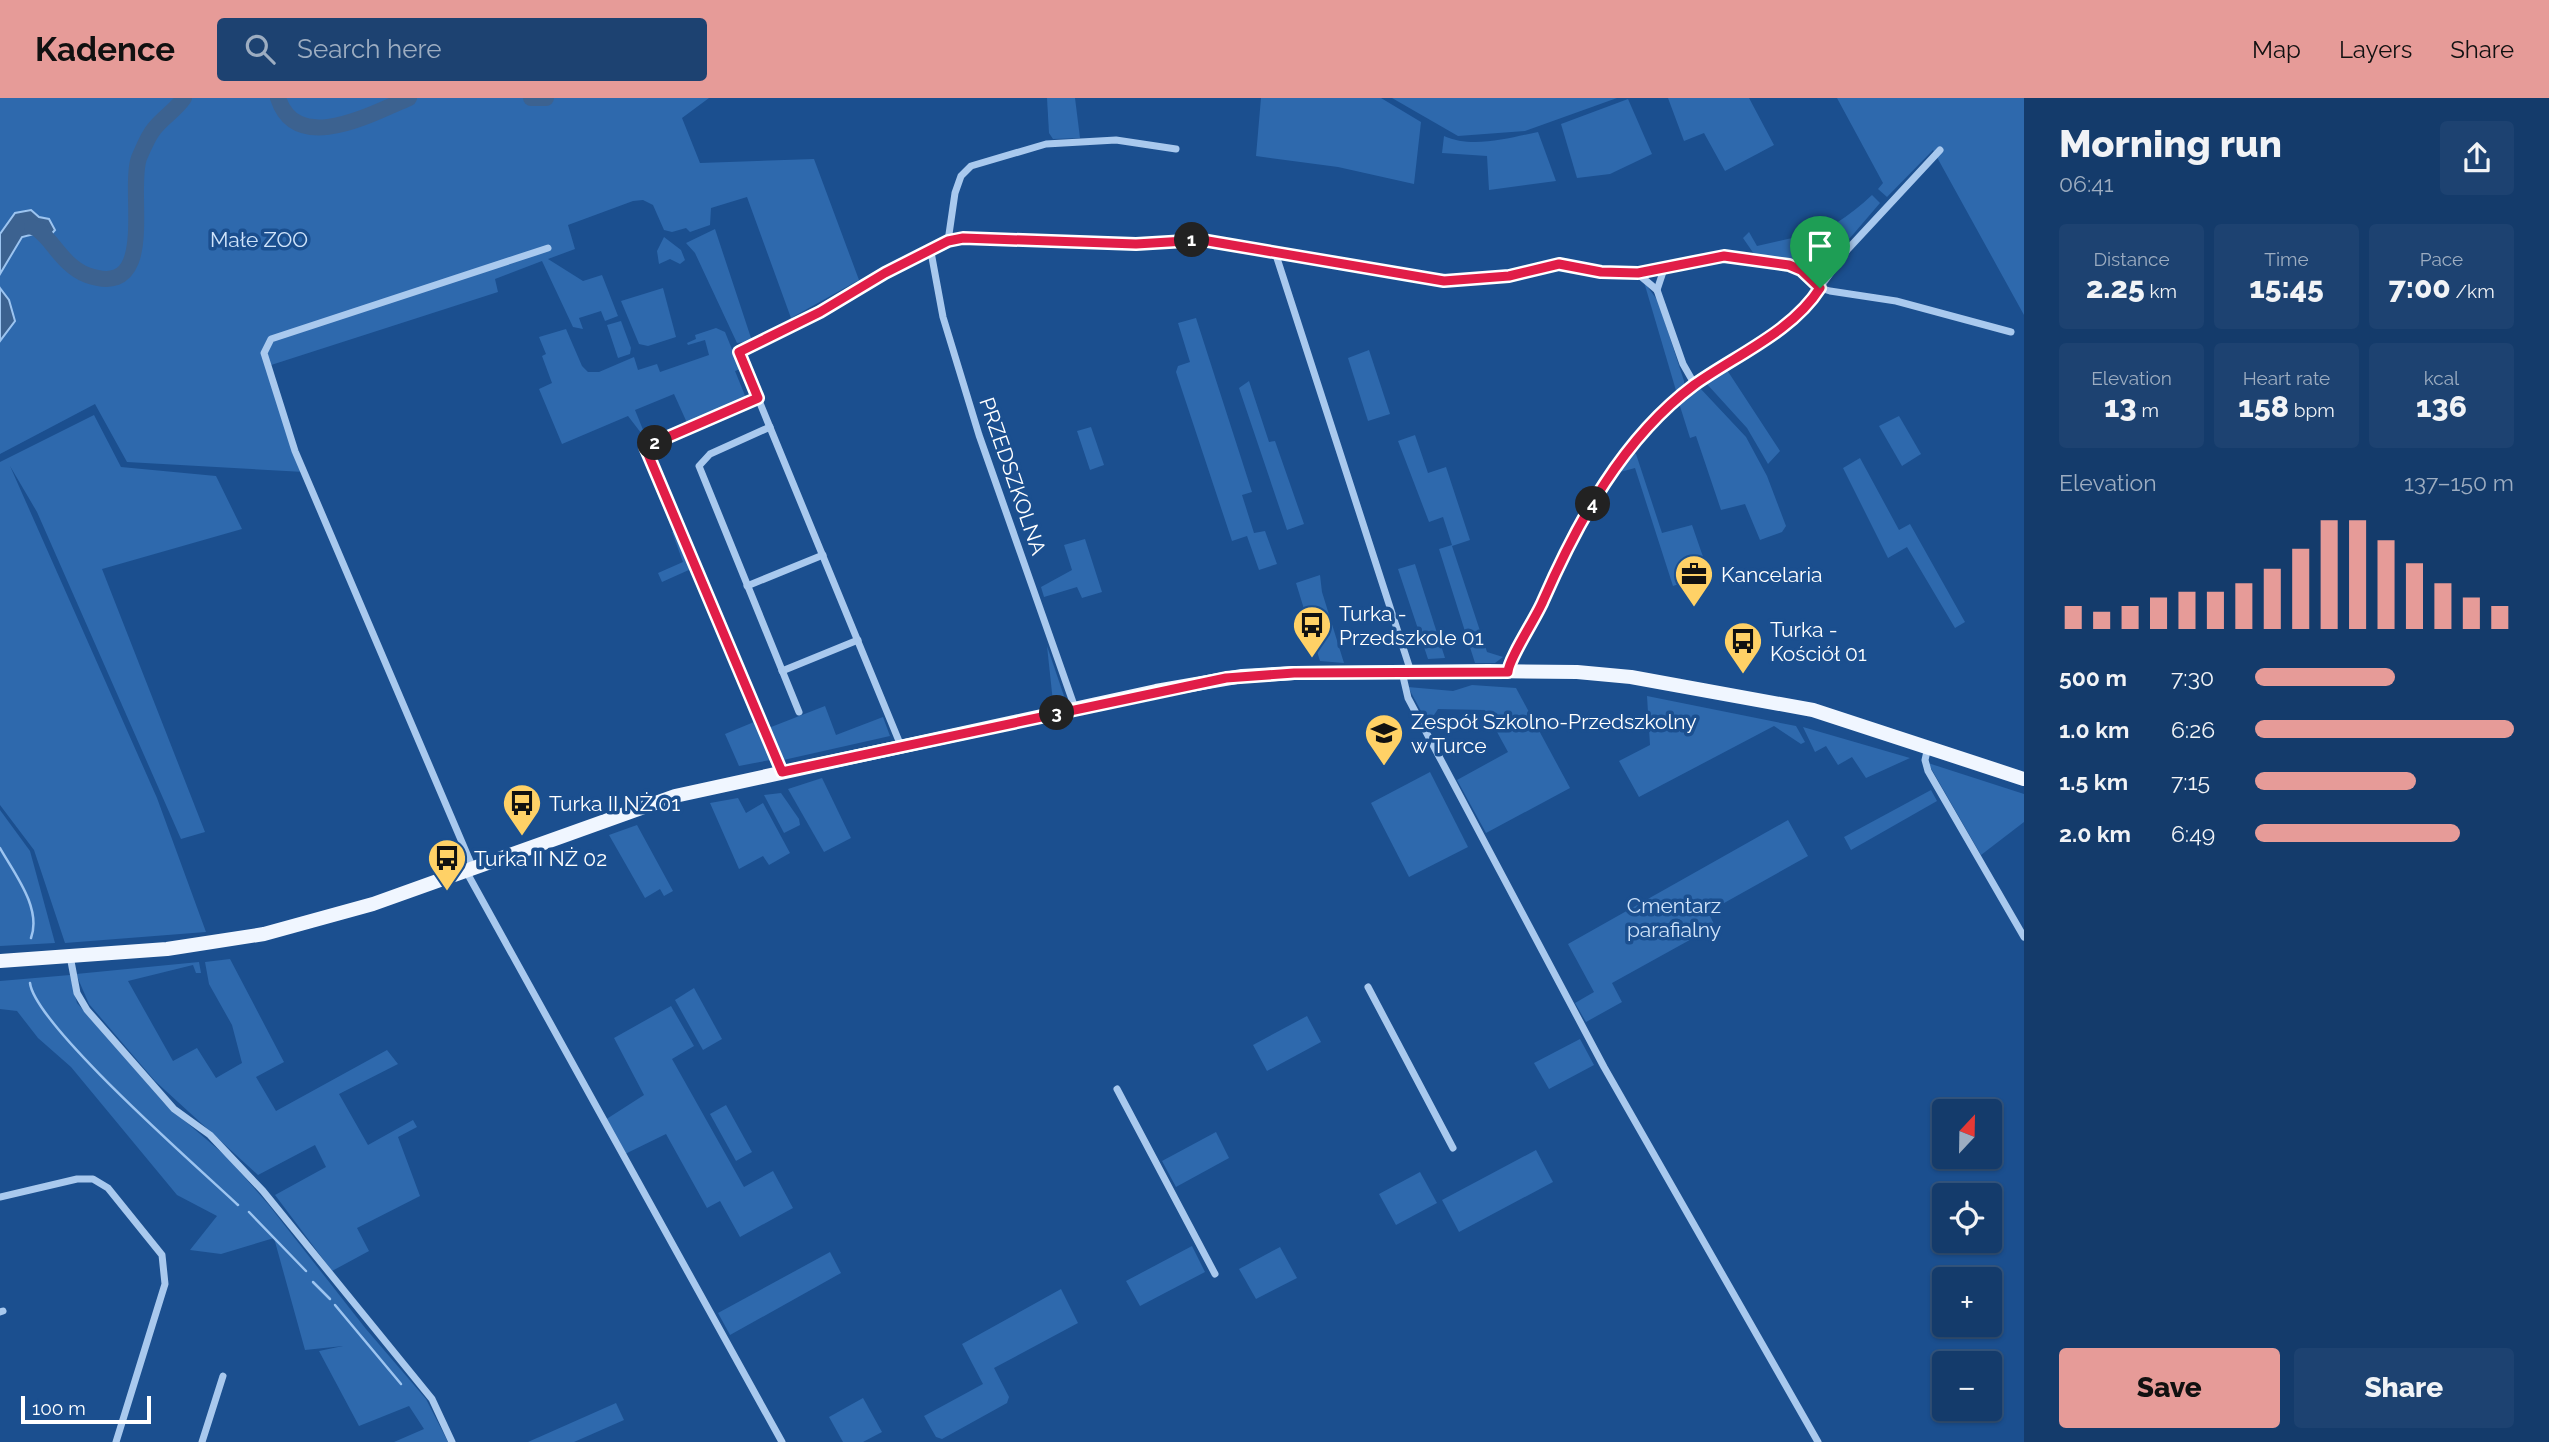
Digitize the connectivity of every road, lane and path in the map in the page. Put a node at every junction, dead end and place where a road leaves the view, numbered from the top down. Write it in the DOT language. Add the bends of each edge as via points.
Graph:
graph roads {
  1 [pos="1177,149"];
  2 [pos="1940,150"];
  3 [pos="948,241"];
  4 [pos="548,248"];
  5 [pos="931,252"];
  6 [pos="1275,252"];
  7 [pos="1664,269"];
  8 [pos="1638,273"];
  9 [pos="1820,288"];
  10 [pos="1657,290"];
  11 [pos="2011,332"];
  12 [pos="1695,385"];
  13 [pos="758,398"];
  14 [pos="770,427"];
  15 [pos="823,555"];
  16 [pos="747,586"];
  17 [pos="858,640"];
  18 [pos="782,671"];
  19 [pos="1407,672"];
  20 [pos="1508,672"];
  21 [pos="1076,709"];
  22 [pos="799,712"];
  23 [pos="1928,746"];
  24 [pos="901,747"];
  25 [pos="782,772"];
  26 [pos="2024,779"];
  27 [pos="470,869"];
  28 [pos="2024,937"];
  29 [pos="70,955"];
  30 [pos="0,961"];
  31 [pos="1368,988"];
  32 [pos="1117,1089"];
  33 [pos="1453,1148"];
  34 [pos="0,1197"];
  35 [pos="1215,1274"];
  36 [pos="223,1376"];
  37 [pos="116,1442"];
  38 [pos="202,1442"];
  39 [pos="452,1442"];
  40 [pos="782,1442"];
  41 [pos="1818,1442"];
  1 -- 3 [label="street" via="1116,140 1046,144 971,166 955,192"];
  2 -- 9 [label="street" via="1887,204"];
  3 -- 5 [label="street"];
  3 -- 6 [label="street" via="987,238 1136,244 1195,239"];
  4 -- 27 [label="street" via="271,339 264,353 295,451"];
  5 -- 13 [label="street" via="739,352"];
  5 -- 21 [label="street, PRZEDSZKOLNA" via="943,317 979,435"];
  6 -- 8 [label="street" via="1444,281 1509,276 1559,264"];
  6 -- 19 [label="street"];
  7 -- 8 [label="street"];
  7 -- 9 [label="street" via="1714,256 1731,257 1789,265"];
  7 -- 10 [label="street"];
  8 -- 10 [label="street"];
  9 -- 11 [label="street" via="1896,301"];
  9 -- 12 [label="street" via="1783,325"];
  10 -- 12 [label="street"];
  12 -- 20 [label="street" via="1641,435 1597,499 1562,555"];
  13 -- 14 [label="street"];
  13 -- 25 [label="street" via="645,447"];
  14 -- 15 [label="street"];
  14 -- 16 [label="street" via="710,454 699,466"];
  15 -- 16 [label="street"];
  15 -- 17 [label="street"];
  16 -- 18 [label="street"];
  17 -- 18 [label="street"];
  17 -- 24 [label="street"];
  18 -- 22 [label="street"];
  19 -- 20 [label="main road"];
  19 -- 21 [label="main road" via="1226,678"];
  19 -- 41 [label="street" via="1408,698 1508,890 1669,1184"];
  20 -- 23 [label="main road" via="1616,675 1755,697 1840,717"];
  21 -- 24 [label="main road"];
  23 -- 26 [label="main road"];
  23 -- 28 [label="street" via="1928,771"];
  24 -- 25 [label="main road"];
  25 -- 27 [label="main road" via="635,808"];
  27 -- 29 [label="main road" via="346,913 264,934 199,945"];
  27 -- 40 [label="street"];
  29 -- 30 [label="main road"];
  29 -- 39 [label="street" via="77,993 88,1010 155,1089 231,1155 264,1191 432,1399"];
  31 -- 33 [label="street"];
  32 -- 35 [label="street"];
  34 -- 37 [label="street" via="93,1179 108,1188 162,1255 165,1284"];
  36 -- 38 [label="street"];
}
